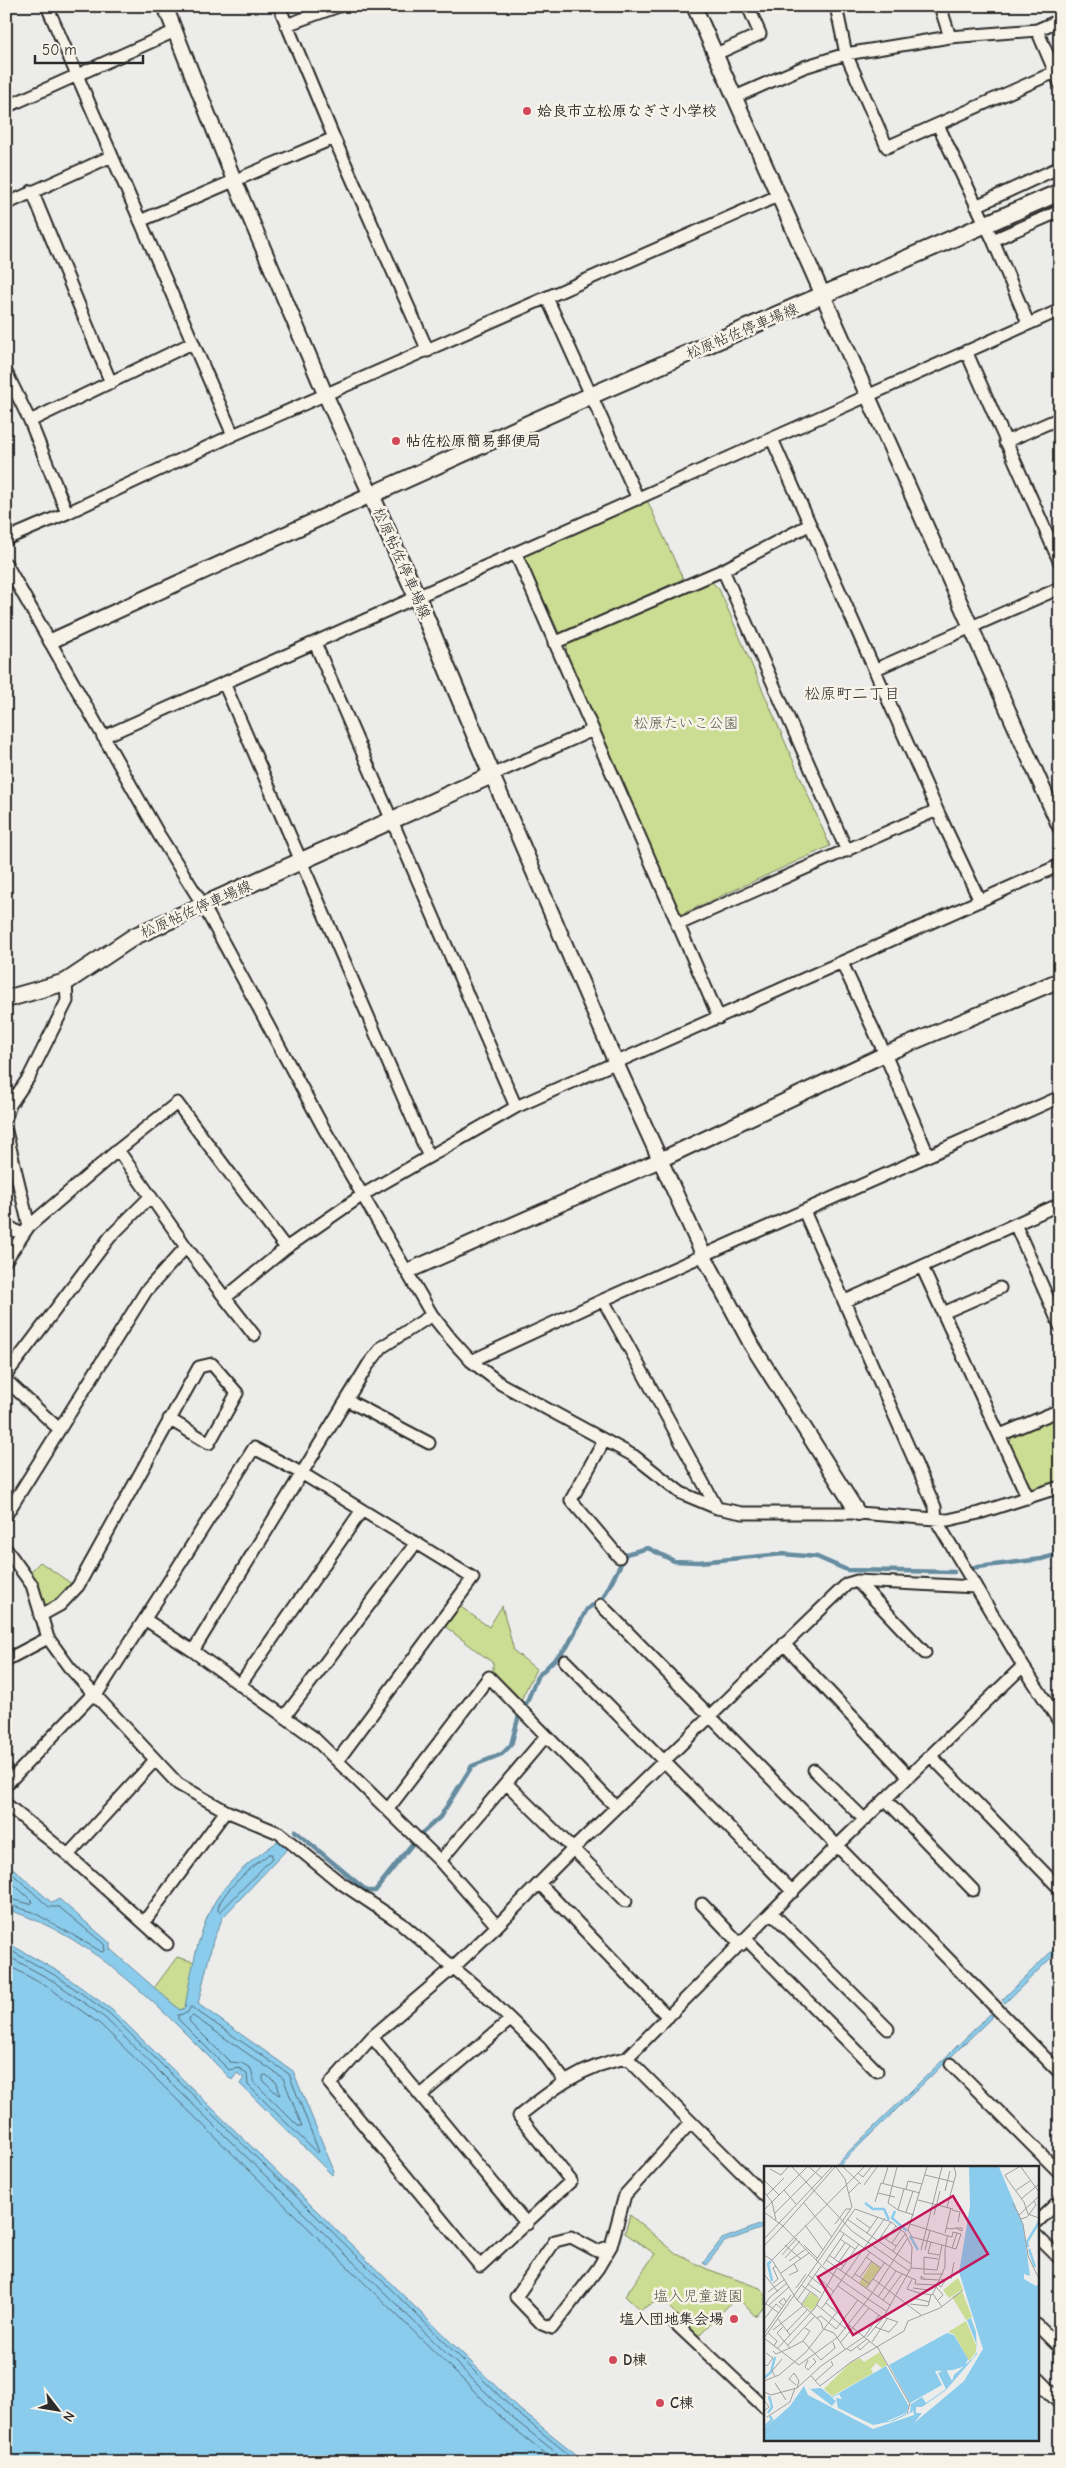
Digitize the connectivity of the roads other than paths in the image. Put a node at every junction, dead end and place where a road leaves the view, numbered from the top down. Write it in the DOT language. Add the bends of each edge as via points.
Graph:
graph roads {
  1 [pos="47,6"];
  2 [pos="165,6"];
  3 [pos="279,6"];
  4 [pos="339,6"];
  5 [pos="694,6"];
  6 [pos="748,6"];
  7 [pos="836,6"];
  8 [pos="940,6"];
  9 [pos="1060,20"];
  10 [pos="286,25"];
  11 [pos="1036,30"];
  12 [pos="173,32"];
  13 [pos="950,37"];
  14 [pos="716,54"];
  15 [pos="846,54"];
  16 [pos="1055,72"];
  17 [pos="76,75"];
  18 [pos="1060,84"];
  19 [pos="735,97"];
  20 [pos="6,107"];
  21 [pos="938,125"];
  22 [pos="334,138"];
  23 [pos="112,156"];
  24 [pos="1060,167"];
  25 [pos="234,180"];
  26 [pos="32,191"];
  27 [pos="1060,192"];
  28 [pos="780,196"];
  29 [pos="6,204"];
  30 [pos="976,206"];
  31 [pos="1060,211"];
  32 [pos="140,222"];
  33 [pos="991,222"];
  34 [pos="993,240"];
  35 [pos="823,296"];
  36 [pos="547,298"];
  37 [pos="1060,310"];
  38 [pos="1028,323"];
  39 [pos="192,343"];
  40 [pos="428,351"];
  41 [pos="966,351"];
  42 [pos="6,372"];
  43 [pos="111,383"];
  44 [pos="867,394"];
  45 [pos="326,396"];
  46 [pos="590,396"];
  47 [pos="1060,418"];
  48 [pos="30,420"];
  49 [pos="233,435"];
  50 [pos="772,439"];
  51 [pos="1005,442"];
  52 [pos="371,495"];
  53 [pos="638,499"];
  54 [pos="67,513"];
  55 [pos="809,525"];
  56 [pos="6,538"];
  57 [pos="516,554"];
  58 [pos="1060,562"];
  59 [pos="6,564"];
  60 [pos="723,570"];
  61 [pos="1060,588"];
  62 [pos="418,597"];
  63 [pos="972,627"];
  64 [pos="51,641"];
  65 [pos="314,643"];
  66 [pos="554,643"];
  67 [pos="876,669"];
  68 [pos="224,684"];
  69 [pos="593,730"];
  70 [pos="103,737"];
  71 [pos="492,775"];
  72 [pos="937,810"];
  73 [pos="393,822"];
  74 [pos="1060,827"];
  75 [pos="847,851"];
  76 [pos="302,862"];
  77 [pos="1060,865"];
  78 [pos="980,901"];
  79 [pos="203,906"];
  80 [pos="677,925"];
  81 [pos="842,963"];
  82 [pos="1060,980"];
  83 [pos="66,982"];
  84 [pos="6,999"];
  85 [pos="719,1018"];
  86 [pos="885,1054"];
  87 [pos="616,1063"];
  88 [pos="1060,1096"];
  89 [pos="8,1105"];
  90 [pos="516,1107"];
  91 [pos="6,1117"];
  92 [pos="6,1130"];
  93 [pos="118,1150"];
  94 [pos="928,1155"];
  95 [pos="429,1157"];
  96 [pos="660,1160"];
  97 [pos="364,1194"];
  98 [pos="150,1197"];
  99 [pos="1060,1204"];
  100 [pos="804,1211"];
  101 [pos="6,1224"];
  102 [pos="1015,1224"];
  103 [pos="26,1231"];
  104 [pos="186,1247"];
  105 [pos="286,1248"];
  106 [pos="704,1256"];
  107 [pos="6,1260"];
  108 [pos="922,1266"];
  109 [pos="408,1271"];
  110 [pos="1000,1288"];
  111 [pos="225,1298"];
  112 [pos="602,1300"];
  113 [pos="845,1301"];
  114 [pos="943,1313"];
  115 [pos="432,1315"];
  116 [pos="1060,1326"];
  117 [pos="254,1335"];
  118 [pos="471,1361"];
  119 [pos="6,1375"];
  120 [pos="6,1380"];
  121 [pos="347,1400"];
  122 [pos="1060,1410"];
  123 [pos="169,1419"];
  124 [pos="59,1429"];
  125 [pos="1000,1436"];
  126 [pos="604,1441"];
  127 [pos="429,1443"];
  128 [pos="303,1474"];
  129 [pos="1060,1487"];
  130 [pos="1028,1498"];
  131 [pos="717,1508"];
  132 [pos="362,1510"];
  133 [pos="858,1513"];
  134 [pos="6,1515"];
  135 [pos="936,1520"];
  136 [pos="416,1543"];
  137 [pos="6,1549"];
  138 [pos="619,1557"];
  139 [pos="856,1581"];
  140 [pos="976,1588"];
  141 [pos="601,1605"];
  142 [pos="40,1616"];
  143 [pos="146,1620"];
  144 [pos="48,1638"];
  145 [pos="784,1644"];
  146 [pos="193,1651"];
  147 [pos="925,1654"];
  148 [pos="6,1660"];
  149 [pos="565,1661"];
  150 [pos="1023,1666"];
  151 [pos="240,1685"];
  152 [pos="94,1695"];
  153 [pos="284,1716"];
  154 [pos="710,1717"];
  155 [pos="1060,1723"];
  156 [pos="546,1736"];
  157 [pos="931,1756"];
  158 [pos="155,1760"];
  159 [pos="338,1760"];
  160 [pos="663,1761"];
  161 [pos="814,1770"];
  162 [pos="909,1777"];
  163 [pos="506,1783"];
  164 [pos="6,1785"];
  165 [pos="886,1800"];
  166 [pos="6,1804"];
  167 [pos="616,1807"];
  168 [pos="388,1809"];
  169 [pos="226,1811"];
  170 [pos="865,1820"];
  171 [pos="838,1846"];
  172 [pos="573,1849"];
  173 [pos="68,1855"];
  174 [pos="440,1861"];
  175 [pos="539,1883"];
  176 [pos="1060,1889"];
  177 [pos="973,1890"];
  178 [pos="793,1892"];
  179 [pos="626,1901"];
  180 [pos="702,1904"];
  181 [pos="772,1913"];
  182 [pos="144,1922"];
  183 [pos="497,1926"];
  184 [pos="743,1942"];
  185 [pos="167,1944"];
  186 [pos="454,1967"];
  187 [pos="668,2017"];
  188 [pos="510,2020"];
  189 [pos="888,2029"];
  190 [pos="372,2037"];
  191 [pos="627,2058"];
  192 [pos="951,2064"];
  193 [pos="877,2071"];
  194 [pos="1060,2073"];
  195 [pos="564,2080"];
  196 [pos="421,2095"];
  197 [pos="692,2122"];
  198 [pos="1060,2173"];
  199 [pos="764,2195"];
  200 [pos="1060,2200"];
  201 [pos="1038,2221"];
  202 [pos="527,2224"];
  203 [pos="1038,2237"];
  204 [pos="611,2246"];
  205 [pos="1060,2259"];
  206 [pos="674,2322"];
  207 [pos="1038,2326"];
  208 [pos="1060,2348"];
  209 [pos="1038,2380"];
  210 [pos="1060,2402"];
  211 [pos="764,2407"];
  1 -- 17 [label="street"];
  2 -- 12 [label="street"];
  3 -- 10 [label="street"];
  4 -- 10 [label="street"];
  5 -- 14 [label="street"];
  6 -- 14 [label="street" via="760,34"];
  7 -- 15 [label="street"];
  8 -- 13 [label="street"];
  9 -- 11 [label="street"];
  10 -- 22 [label="street"];
  11 -- 13 [label="street"];
  11 -- 16 [label="street"];
  12 -- 17 [label="street"];
  12 -- 25 [label="street"];
  13 -- 15 [label="street"];
  14 -- 19 [label="street"];
  15 -- 19 [label="street" via="804,67"];
  15 -- 21 [label="street" via="888,147"];
  16 -- 18 [label="street"];
  16 -- 21 [label="street"];
  17 -- 20 [label="street"];
  17 -- 23 [label="street"];
  19 -- 28 [label="street"];
  21 -- 30 [label="street"];
  22 -- 25 [label="street"];
  22 -- 40 [label="street"];
  23 -- 26 [label="street"];
  23 -- 32 [label="street"];
  24 -- 30 [label="street"];
  25 -- 32 [label="street"];
  25 -- 45 [label="street"];
  26 -- 29 [label="street"];
  26 -- 43 [label="street"];
  27 -- 33 [label="main road, 松原帖佐停車場線"];
  28 -- 35 [label="street"];
  28 -- 36 [label="street"];
  30 -- 33 [label="street"];
  31 -- 34 [label="street"];
  32 -- 39 [label="street"];
  33 -- 34 [label="street"];
  33 -- 35 [label="main road, 松原帖佐停車場線"];
  34 -- 38 [label="street"];
  35 -- 44 [label="street"];
  35 -- 46 [label="main road, 松原帖佐停車場線"];
  36 -- 40 [label="street"];
  36 -- 46 [label="street"];
  37 -- 38 [label="street"];
  38 -- 41 [label="street"];
  39 -- 43 [label="street"];
  39 -- 49 [label="street"];
  40 -- 45 [label="street"];
  41 -- 44 [label="street"];
  41 -- 51 [label="street"];
  42 -- 48 [label="street"];
  43 -- 48 [label="street"];
  44 -- 50 [label="street"];
  44 -- 63 [label="street"];
  45 -- 49 [label="street"];
  45 -- 52 [label="street"];
  46 -- 52 [label="main road, 松原帖佐停車場線"];
  46 -- 53 [label="street"];
  47 -- 51 [label="street"];
  48 -- 54 [label="street"];
  49 -- 54 [label="street"];
  50 -- 53 [label="street"];
  50 -- 55 [label="street"];
  51 -- 58 [label="street"];
  52 -- 62 [label="main road, 松原帖佐停車場線"];
  52 -- 64 [label="street"];
  53 -- 57 [label="street"];
  54 -- 56 [label="street"];
  55 -- 60 [label="street"];
  55 -- 67 [label="street"];
  57 -- 62 [label="street"];
  57 -- 66 [label="street"];
  59 -- 64 [label="street"];
  60 -- 66 [label="street"];
  60 -- 75 [label="street"];
  61 -- 63 [label="street"];
  62 -- 65 [label="street"];
  62 -- 71 [label="main road, 松原帖佐停車場線"];
  63 -- 67 [label="street"];
  63 -- 74 [label="street"];
  64 -- 70 [label="street"];
  65 -- 68 [label="street"];
  65 -- 73 [label="street"];
  66 -- 69 [label="street"];
  67 -- 72 [label="street"];
  68 -- 70 [label="street"];
  68 -- 76 [label="street"];
  69 -- 71 [label="street"];
  69 -- 80 [label="street"];
  70 -- 79 [label="street"];
  71 -- 73 [label="main road, 松原帖佐停車場線"];
  71 -- 87 [label="street"];
  72 -- 75 [label="street"];
  72 -- 78 [label="street"];
  73 -- 76 [label="main road, 松原帖佐停車場線"];
  73 -- 90 [label="street"];
  75 -- 80 [label="street"];
  76 -- 79 [label="main road, 松原帖佐停車場線"];
  76 -- 95 [label="street"];
  77 -- 78 [label="street"];
  78 -- 81 [label="street"];
  79 -- 83 [label="main road, 松原帖佐停車場線" via="135,936"];
  79 -- 97 [label="street" via="323,1127"];
  80 -- 85 [label="street"];
  81 -- 85 [label="street"];
  81 -- 86 [label="street"];
  82 -- 86 [label="street"];
  83 -- 84 [label="main road, 松原帖佐停車場線"];
  83 -- 89 [label="street" via="67,1001 29,1077"];
  85 -- 87 [label="street"];
  86 -- 94 [label="street"];
  86 -- 96 [label="street"];
  87 -- 90 [label="street"];
  87 -- 96 [label="street"];
  88 -- 94 [label="street"];
  89 -- 91 [label="street"];
  90 -- 95 [label="street"];
  92 -- 103 [label="street"];
  93 -- 98 [label="street"];
  93 -- 103 [label="street"];
  93 -- 105 [label="street" via="177,1103"];
  94 -- 100 [label="street"];
  95 -- 97 [label="street"];
  96 -- 106 [label="street"];
  96 -- 109 [label="street"];
  97 -- 105 [label="street"];
  97 -- 109 [label="street"];
  98 -- 104 [label="street"];
  98 -- 119 [label="street" via="110,1236"];
  99 -- 102 [label="street"];
  100 -- 106 [label="street"];
  100 -- 113 [label="street"];
  101 -- 103 [label="street"];
  102 -- 108 [label="street"];
  102 -- 116 [label="street"];
  103 -- 107 [label="street"];
  104 -- 111 [label="street"];
  104 -- 124 [label="street" via="146,1291"];
  105 -- 111 [label="street"];
  106 -- 112 [label="street"];
  106 -- 133 [label="street" via="751,1344"];
  108 -- 113 [label="street"];
  108 -- 114 [label="street"];
  109 -- 115 [label="street"];
  110 -- 114 [label="street"];
  111 -- 117 [label="street"];
  112 -- 118 [label="street"];
  112 -- 131 [label="street"];
  113 -- 135 [label="street" via="935,1507"];
  114 -- 125 [label="street"];
  115 -- 118 [label="street"];
  115 -- 121 [label="street" via="382,1347"];
  118 -- 126 [label="street" via="501,1384"];
  120 -- 124 [label="street"];
  121 -- 127 [label="street"];
  121 -- 128 [label="street"];
  122 -- 125 [label="street"];
  123 -- 123 [label="street" via="199,1367 212,1364 237,1393 209,1443"];
  123 -- 142 [label="street" via="78,1586 60,1606"];
  124 -- 134 [label="street"];
  125 -- 130 [label="street"];
  126 -- 131 [label="street" via="634,1456 681,1493"];
  126 -- 138 [label="street" via="571,1500"];
  128 -- 132 [label="street"];
  128 -- 143 [label="street" via="254,1448"];
  128 -- 146 [label="street"];
  129 -- 130 [label="street"];
  130 -- 135 [label="street" via="980,1513"];
  131 -- 133 [label="street" via="742,1513"];
  132 -- 136 [label="street"];
  132 -- 151 [label="street"];
  133 -- 135 [label="street"];
  135 -- 140 [label="street"];
  136 -- 153 [label="street"];
  136 -- 159 [label="street" via="473,1578"];
  137 -- 142 [label="street" via="32,1585"];
  139 -- 140 [label="street"];
  139 -- 145 [label="street" via="847,1584"];
  139 -- 147 [label="street"];
  140 -- 150 [label="street"];
  141 -- 154 [label="street"];
  142 -- 144 [label="street"];
  143 -- 146 [label="street"];
  143 -- 152 [label="street"];
  144 -- 148 [label="street"];
  144 -- 152 [label="street"];
  145 -- 154 [label="street"];
  145 -- 162 [label="street"];
  146 -- 151 [label="street"];
  149 -- 160 [label="street"];
  150 -- 155 [label="street"];
  150 -- 157 [label="street"];
  151 -- 153 [label="street"];
  152 -- 158 [label="street"];
  152 -- 164 [label="street"];
  153 -- 159 [label="street" via="314,1737"];
  154 -- 160 [label="street"];
  154 -- 171 [label="street"];
  156 -- 163 [label="street"];
  156 -- 167 [label="street"];
  156 -- 168 [label="street" via="489,1677"];
  157 -- 162 [label="street"];
  157 -- 176 [label="street"];
  158 -- 169 [label="street" via="178,1784"];
  158 -- 173 [label="street"];
  159 -- 168 [label="street"];
  160 -- 167 [label="street"];
  160 -- 178 [label="street"];
  161 -- 170 [label="street"];
  162 -- 165 [label="street"];
  163 -- 172 [label="street"];
  163 -- 174 [label="street"];
  165 -- 170 [label="street"];
  165 -- 177 [label="street"];
  166 -- 173 [label="street"];
  167 -- 172 [label="street"];
  168 -- 174 [label="street"];
  169 -- 182 [label="street"];
  169 -- 186 [label="street" via="279,1832 338,1881 402,1923"];
  170 -- 171 [label="street"];
  171 -- 178 [label="street"];
  171 -- 194 [label="street"];
  172 -- 175 [label="street"];
  172 -- 179 [label="street"];
  173 -- 182 [label="street"];
  174 -- 183 [label="street"];
  175 -- 183 [label="street"];
  175 -- 187 [label="street"];
  178 -- 181 [label="street"];
  180 -- 184 [label="street"];
  181 -- 184 [label="street"];
  181 -- 189 [label="street"];
  182 -- 185 [label="street"];
  183 -- 186 [label="street"];
  184 -- 187 [label="street"];
  184 -- 193 [label="street"];
  186 -- 188 [label="street"];
  186 -- 190 [label="street"];
  187 -- 191 [label="street"];
  188 -- 195 [label="street" via="540,2048"];
  188 -- 196 [label="street"];
  190 -- 196 [label="street"];
  190 -- 202 [label="street" via="330,2084 480,2266"];
  191 -- 195 [label="street" via="609,2061"];
  191 -- 197 [label="street"];
  192 -- 198 [label="street"];
  195 -- 202 [label="street" via="519,2116 571,2181"];
  196 -- 202 [label="street"];
  197 -- 199 [label="street"];
  197 -- 204 [label="street" via="625,2195"];
  200 -- 201 [label="street"];
  203 -- 205 [label="street"];
  204 -- 204 [label="street" via="552,2328 542,2324 516,2297 555,2241 571,2237 597,2251"];
  206 -- 211 [label="street"];
  207 -- 208 [label="street"];
  209 -- 210 [label="street"];
}
